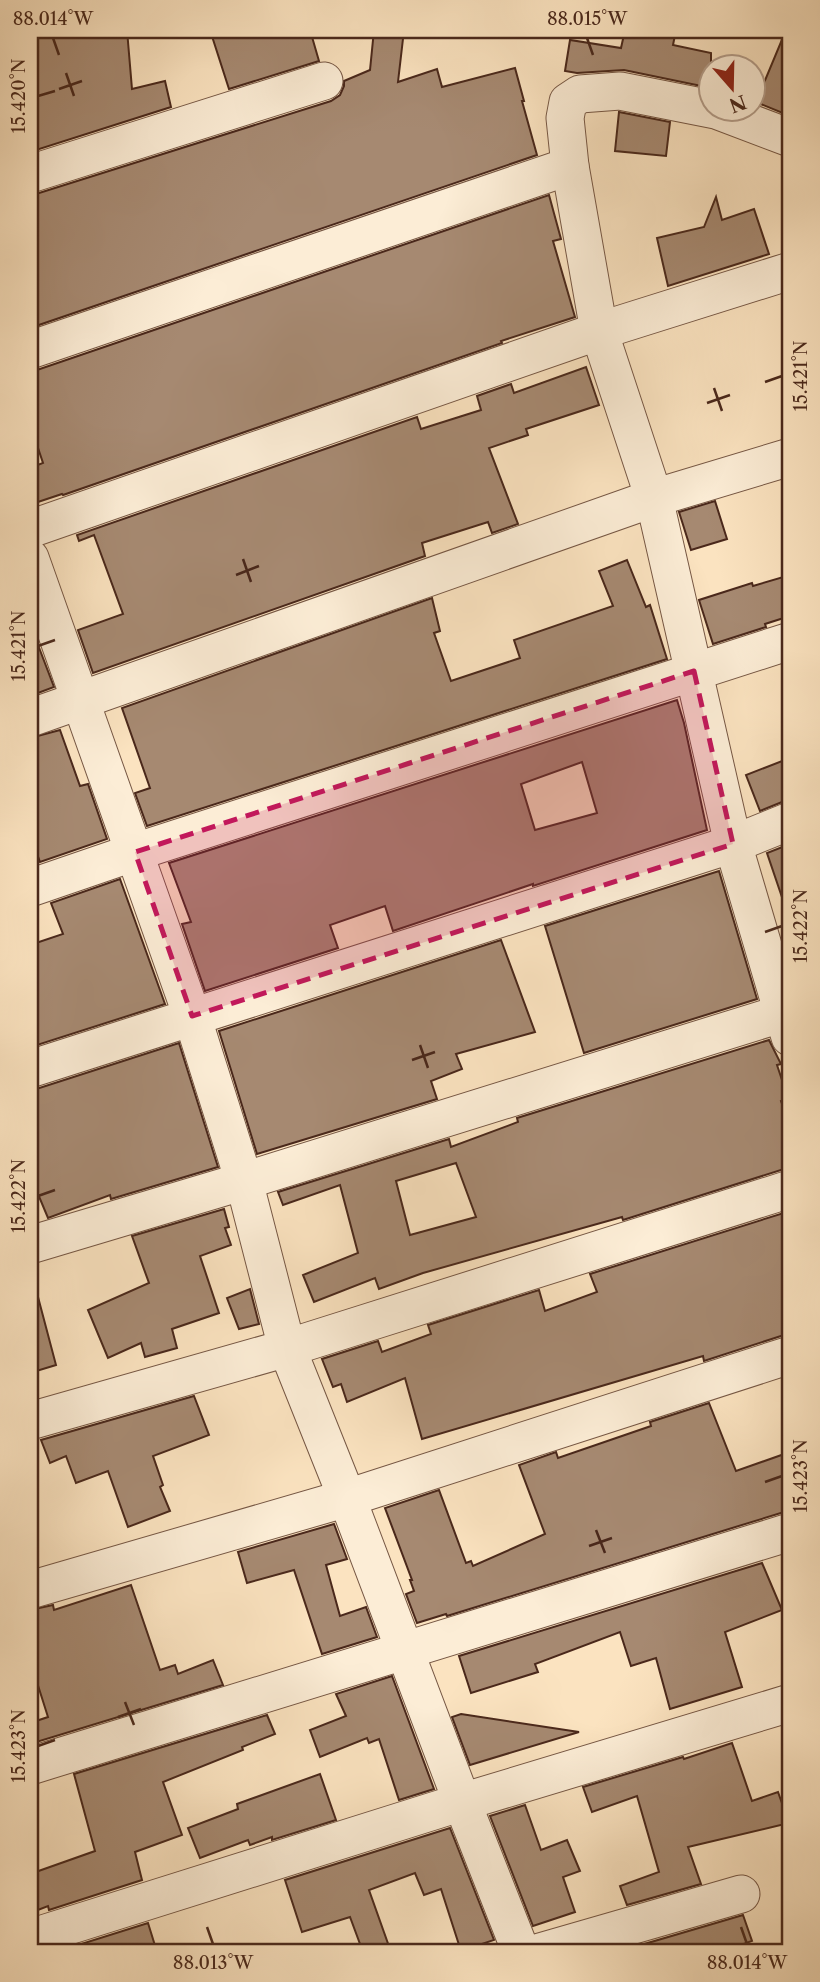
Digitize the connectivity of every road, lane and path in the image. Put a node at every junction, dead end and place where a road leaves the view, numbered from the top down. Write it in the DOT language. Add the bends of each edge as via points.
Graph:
graph roads {
  1 [pos="324,81"];
  2 [pos="790,138"];
  3 [pos="570,166"];
  4 [pos="30,174"];
  5 [pos="790,271"];
  6 [pos="599,331"];
  7 [pos="30,349"];
  8 [pos="790,457"];
  9 [pos="654,498"];
  10 [pos="30,529"];
  11 [pos="30,558"];
  12 [pos="790,641"];
  13 [pos="694,671"];
  14 [pos="79,701"];
  15 [pos="30,718"];
  16 [pos="790,821"];
  17 [pos="733,844"];
  18 [pos="135,852"];
  19 [pos="30,888"];
  20 [pos="192,1016"];
  21 [pos="788,1021"];
  22 [pos="30,1069"];
  23 [pos="244,1181"];
  24 [pos="790,1189"];
  25 [pos="30,1245"];
  26 [pos="287,1348"];
  27 [pos="790,1355"];
  28 [pos="30,1421"];
  29 [pos="347,1498"];
  30 [pos="790,1532"];
  31 [pos="30,1590"];
  32 [pos="405,1652"];
  33 [pos="790,1703"];
  34 [pos="30,1766"];
  35 [pos="461,1802"];
  36 [pos="741,1894"];
  37 [pos="30,1938"];
  38 [pos="521,1952"];
  39 [pos="540,1952"];
  1 -- 4 [label="street"];
  2 -- 3 [label="street" via="716,110 620,91 580,94 568,102 565,118"];
  3 -- 6 [label="street"];
  3 -- 7 [label="street"];
  5 -- 6 [label="street"];
  6 -- 9 [label="street"];
  6 -- 10 [label="street"];
  8 -- 9 [label="street"];
  9 -- 13 [label="street"];
  9 -- 14 [label="street"];
  11 -- 14 [label="street"];
  12 -- 13 [label="street"];
  13 -- 17 [label="street"];
  13 -- 18 [label="street"];
  14 -- 15 [label="street"];
  14 -- 18 [label="street"];
  16 -- 17 [label="street"];
  17 -- 20 [label="street"];
  17 -- 21 [label="street"];
  18 -- 19 [label="street"];
  18 -- 20 [label="street"];
  20 -- 22 [label="street"];
  20 -- 23 [label="street"];
  21 -- 23 [label="street"];
  23 -- 25 [label="street"];
  23 -- 26 [label="street"];
  24 -- 26 [label="street"];
  26 -- 28 [label="street"];
  26 -- 29 [label="street"];
  27 -- 29 [label="street"];
  29 -- 31 [label="street"];
  29 -- 32 [label="street"];
  30 -- 32 [label="street"];
  32 -- 34 [label="street"];
  32 -- 35 [label="street"];
  33 -- 35 [label="street"];
  35 -- 37 [label="street"];
  35 -- 38 [label="street"];
  36 -- 39 [label="street"];
}
